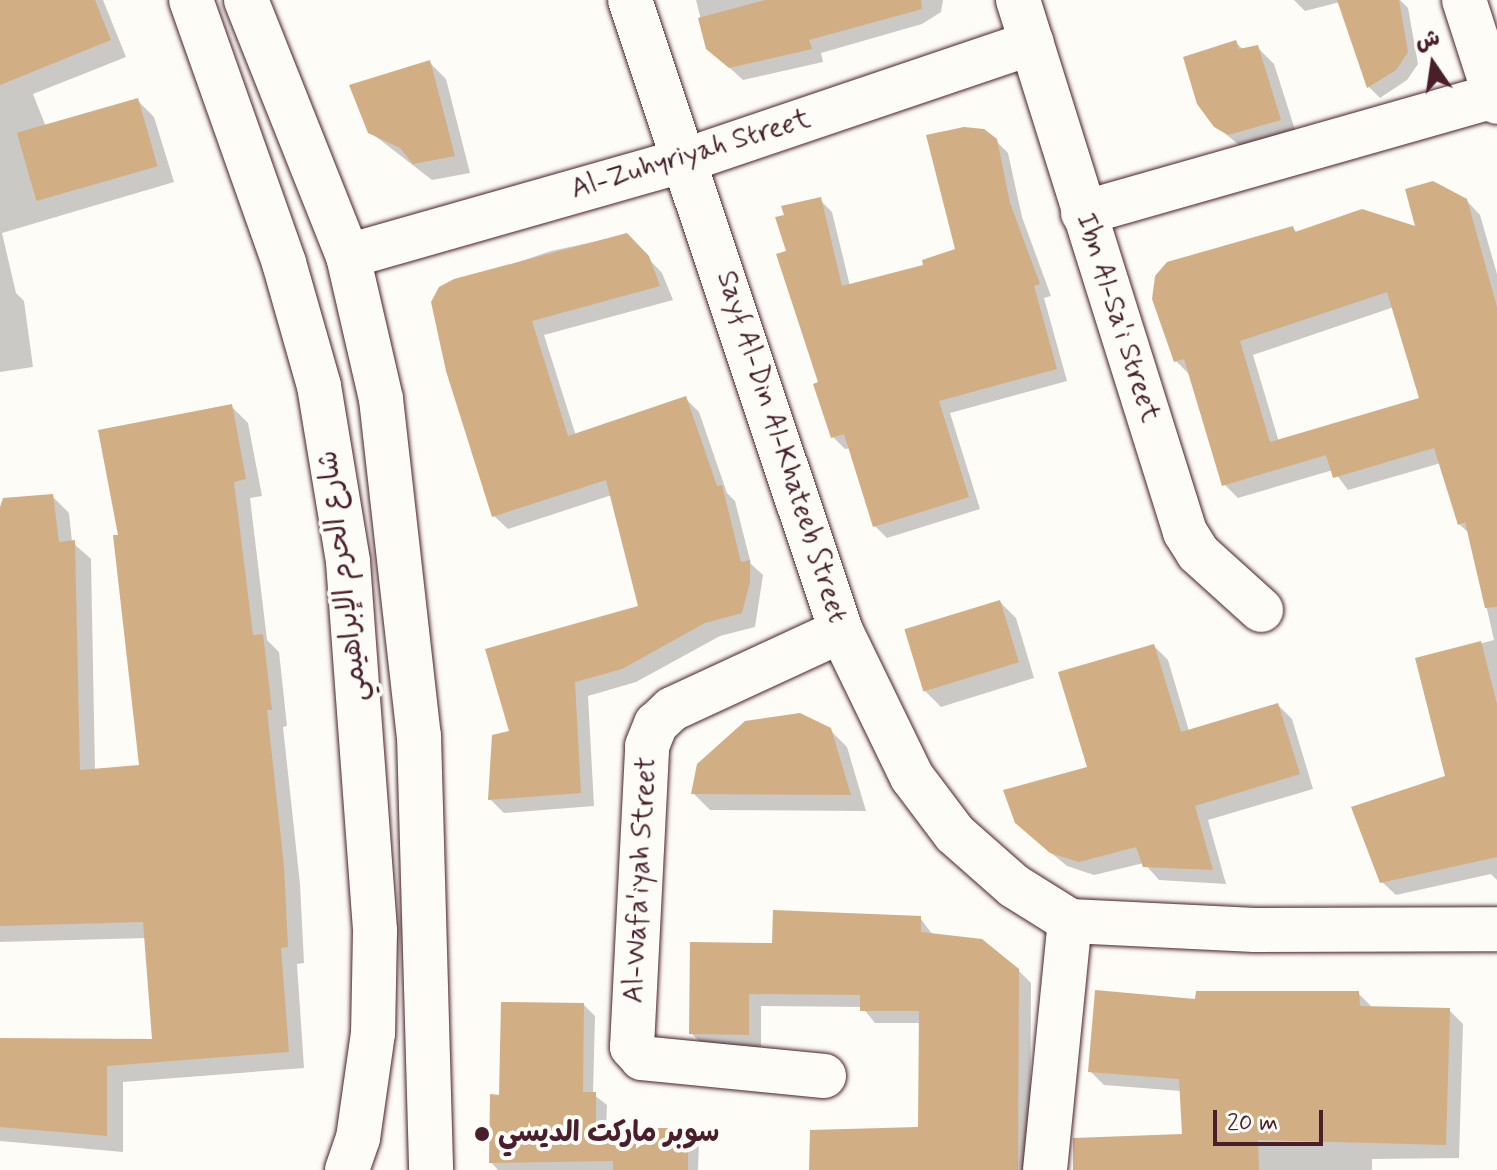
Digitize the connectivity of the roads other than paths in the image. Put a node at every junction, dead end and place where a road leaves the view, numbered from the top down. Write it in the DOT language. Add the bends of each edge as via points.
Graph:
graph roads {
  1 [pos="191,0"];
  2 [pos="246,0"];
  3 [pos="630,0"];
  4 [pos="1018,0"];
  5 [pos="1464,0"];
  6 [pos="1032,43"];
  7 [pos="1496,99"];
  8 [pos="686,160"];
  9 [pos="1083,213"];
  10 [pos="348,256"];
  11 [pos="1261,610"];
  12 [pos="841,631"];
  13 [pos="1070,921"];
  14 [pos="1497,929"];
  15 [pos="824,1076"];
  16 [pos="347,1170"];
  17 [pos="431,1170"];
  18 [pos="1045,1170"];
  1 -- 16 [label="street, شارع الحرم الإبراهيمي" via="284,263 319,386 348,562 375,931 373,1033 358,1138"];
  2 -- 10 [label="street, شارع الحرم الإبراهيمي"];
  3 -- 8 [label="street, Sayf Al-Din Al-Khateeb Street"];
  4 -- 6 [label="street, Ibn Al-Sa'i Street"];
  5 -- 7 [label="street"];
  6 -- 8 [label="street, Al-Zuhyriyah Street"];
  6 -- 9 [label="street, Ibn Al-Sa'i Street"];
  7 -- 9 [label="street"];
  8 -- 10 [label="street, Al-Zuhyriyah Street"];
  8 -- 12 [label="street, Sayf Al-Din Al-Khateeb Street"];
  9 -- 11 [label="street, Ibn Al-Sa'i Street" via="1190,543"];
  10 -- 17 [label="street, شارع الحرم الإبراهيمي" via="381,399 419,736"];
  12 -- 13 [label="street, Sayf Al-Din Al-Khateeb Street" via="912,777 955,834 1014,886"];
  12 -- 15 [label="street, Al-Wafa'iyah Street" via="672,709 656,724 647,746 632,1047 642,1058"];
  13 -- 14 [label="street, Sayf Al-Din Al-Khateeb Street" via="1255,930"];
  13 -- 18 [label="street"];
}
